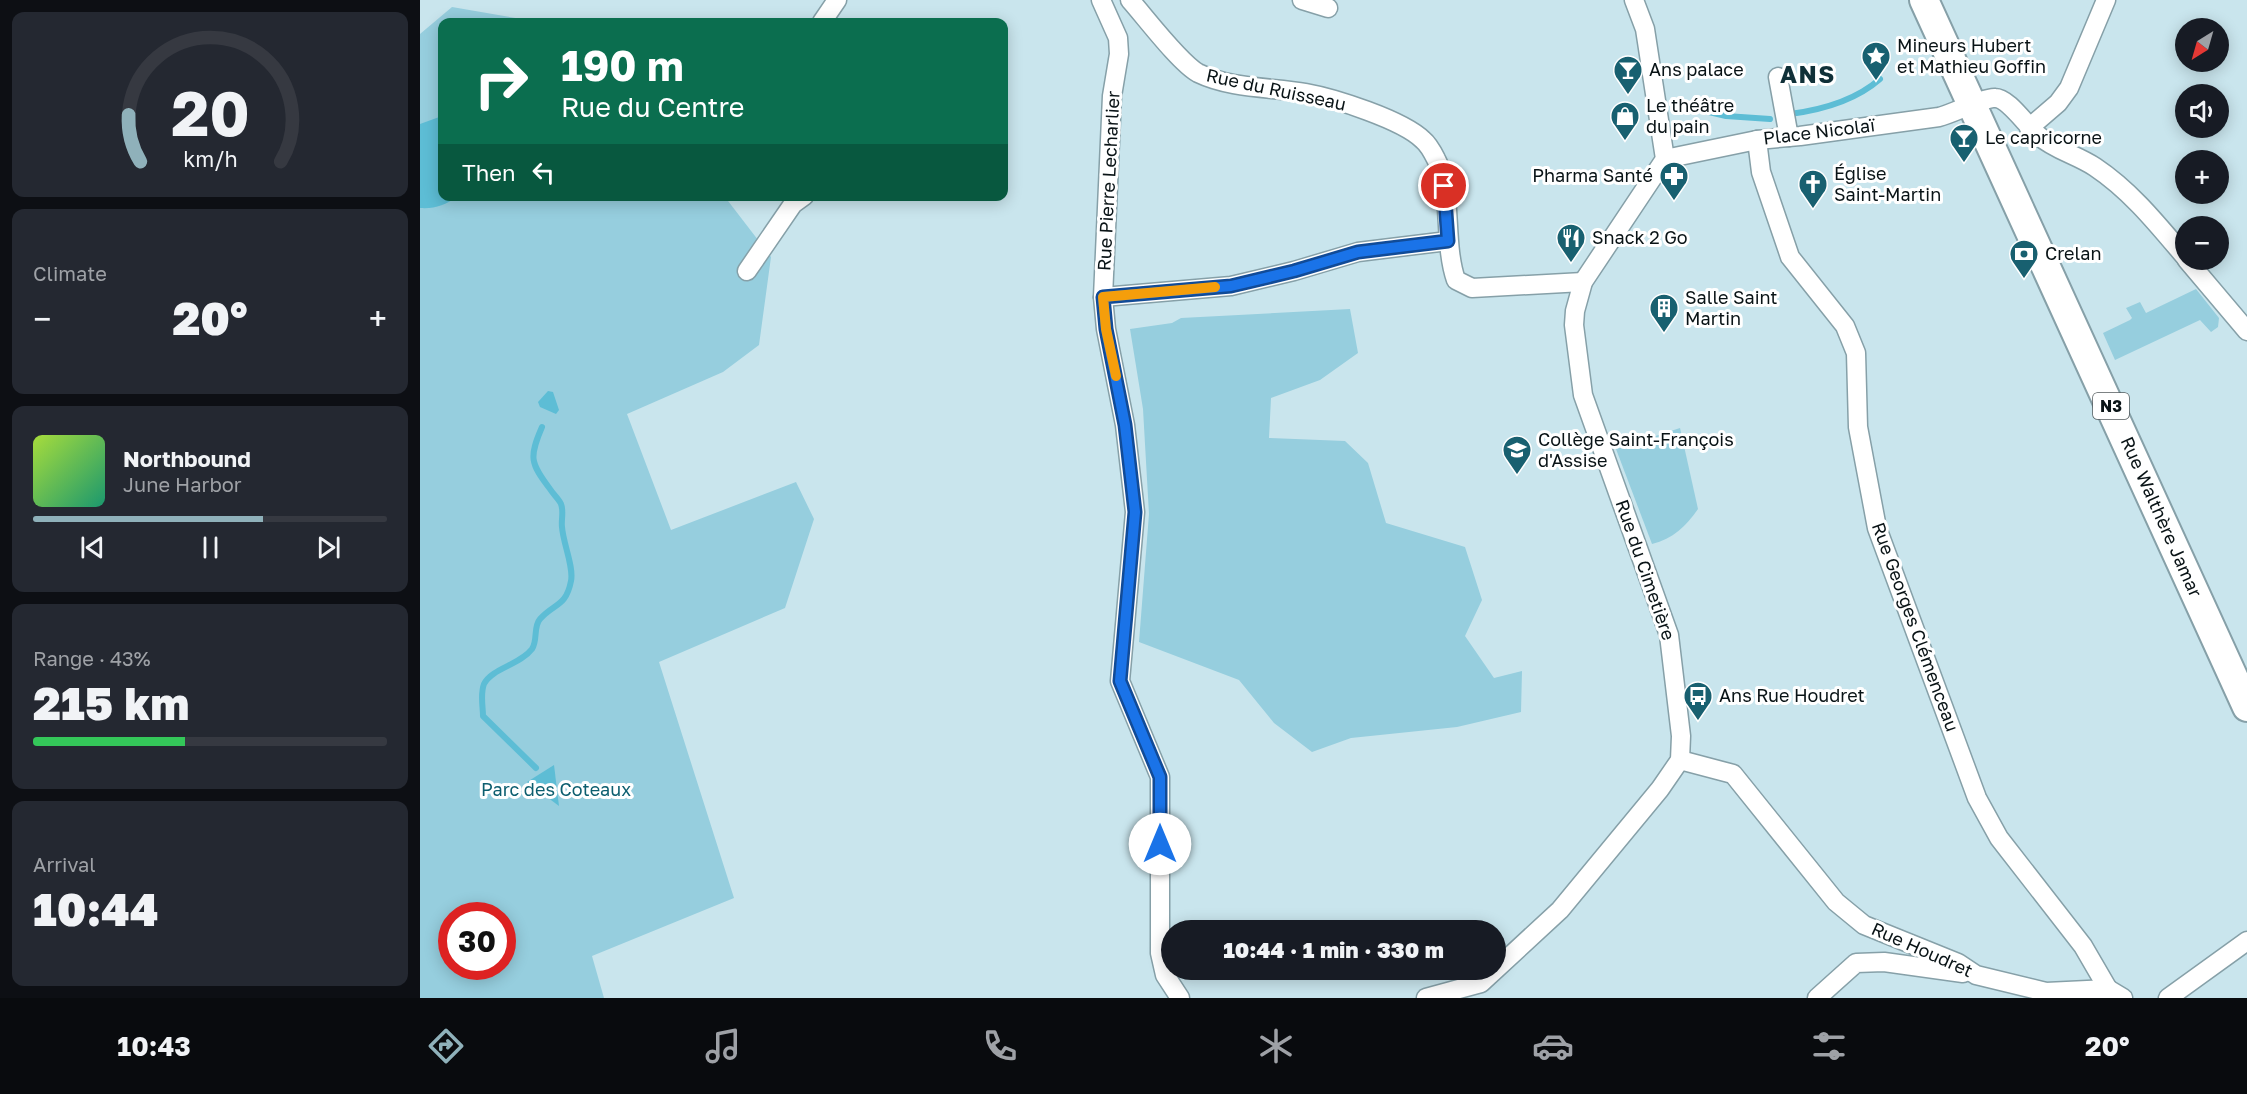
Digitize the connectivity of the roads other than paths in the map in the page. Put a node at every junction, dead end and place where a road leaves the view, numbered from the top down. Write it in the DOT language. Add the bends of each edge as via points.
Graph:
graph roads {
  1 [pos="837,0"];
  2 [pos="1101,0"];
  3 [pos="1130,0"];
  4 [pos="1302,0"];
  5 [pos="1634,0"];
  6 [pos="1924,0"];
  7 [pos="2106,0"];
  8 [pos="1328,8"];
  9 [pos="825,18"];
  10 [pos="1778,77"];
  11 [pos="1972,105"];
  12 [pos="2029,128"];
  13 [pos="1789,137"];
  14 [pos="1757,140"];
  15 [pos="1665,159"];
  16 [pos="796,201"];
  17 [pos="1448,241"];
  18 [pos="2175,246"];
  19 [pos="2195,270"];
  20 [pos="747,271"];
  21 [pos="1583,282"];
  22 [pos="1103,297"];
  23 [pos="2247,331"];
  24 [pos="2247,707"];
  25 [pos="1680,760"];
  26 [pos="2247,941"];
  27 [pos="1976,975"];
  28 [pos="2115,993"];
  29 [pos="1180,998"];
  30 [pos="1426,998"];
  31 [pos="1817,998"];
  32 [pos="2168,998"];
  1 -- 9 [label="street"];
  2 -- 22 [label="street, Rue Pierre Lecharlier" via="1118,38 1119,54 1112,96"];
  3 -- 17 [label="street, Rue du Ruisseau" via="1198,73 1243,86 1306,93 1342,102 1398,124 1424,140 1440,168"];
  4 -- 8 [label="street"];
  5 -- 15 [label="street" via="1645,29"];
  6 -- 11 [label="main road, Rue Walthère Jamar / N3"];
  7 -- 12 [label="street" via="2069,88"];
  10 -- 13 [label="street"];
  11 -- 12 [label="street, Place Nicolaï" via="1988,98 2001,99"];
  11 -- 13 [label="street, Place Nicolaï" via="1939,117"];
  11 -- 24 [label="main road, Rue Walthère Jamar / N3"];
  12 -- 18 [label="street" via="2119,185"];
  13 -- 14 [label="street, Place Nicolaï"];
  14 -- 15 [label="street, Place Nicolaï"];
  14 -- 28 [label="street, Rue Georges Clémenceau" via="1761,172 1790,256 1845,326 1856,353 1858,427 1877,528 1977,798 1999,838"];
  15 -- 21 [label="street"];
  16 -- 20 [label="street"];
  17 -- 21 [label="street, Rue du Ruisseau" via="1456,280 1472,288"];
  17 -- 22 [label="street" via="1358,252 1231,286"];
  19 -- 23 [label="street"];
  21 -- 25 [label="street, Rue du Cimetière" via="1574,325 1583,395 1670,635"];
  22 -- 29 [label="street, Rue Pierre Lecharlier" via="1135,512 1120,681 1160,777 1160,953 1165,975"];
  25 -- 27 [label="street, Rue Houdret" via="1733,774 1836,902 1864,925 1958,963"];
  25 -- 30 [label="street" via="1560,910 1481,983"];
  26 -- 32 [label="street"];
  27 -- 28 [label="street, Rue Houdret" via="2046,992"];
  27 -- 31 [label="street" via="1884,962 1856,963"];
}
